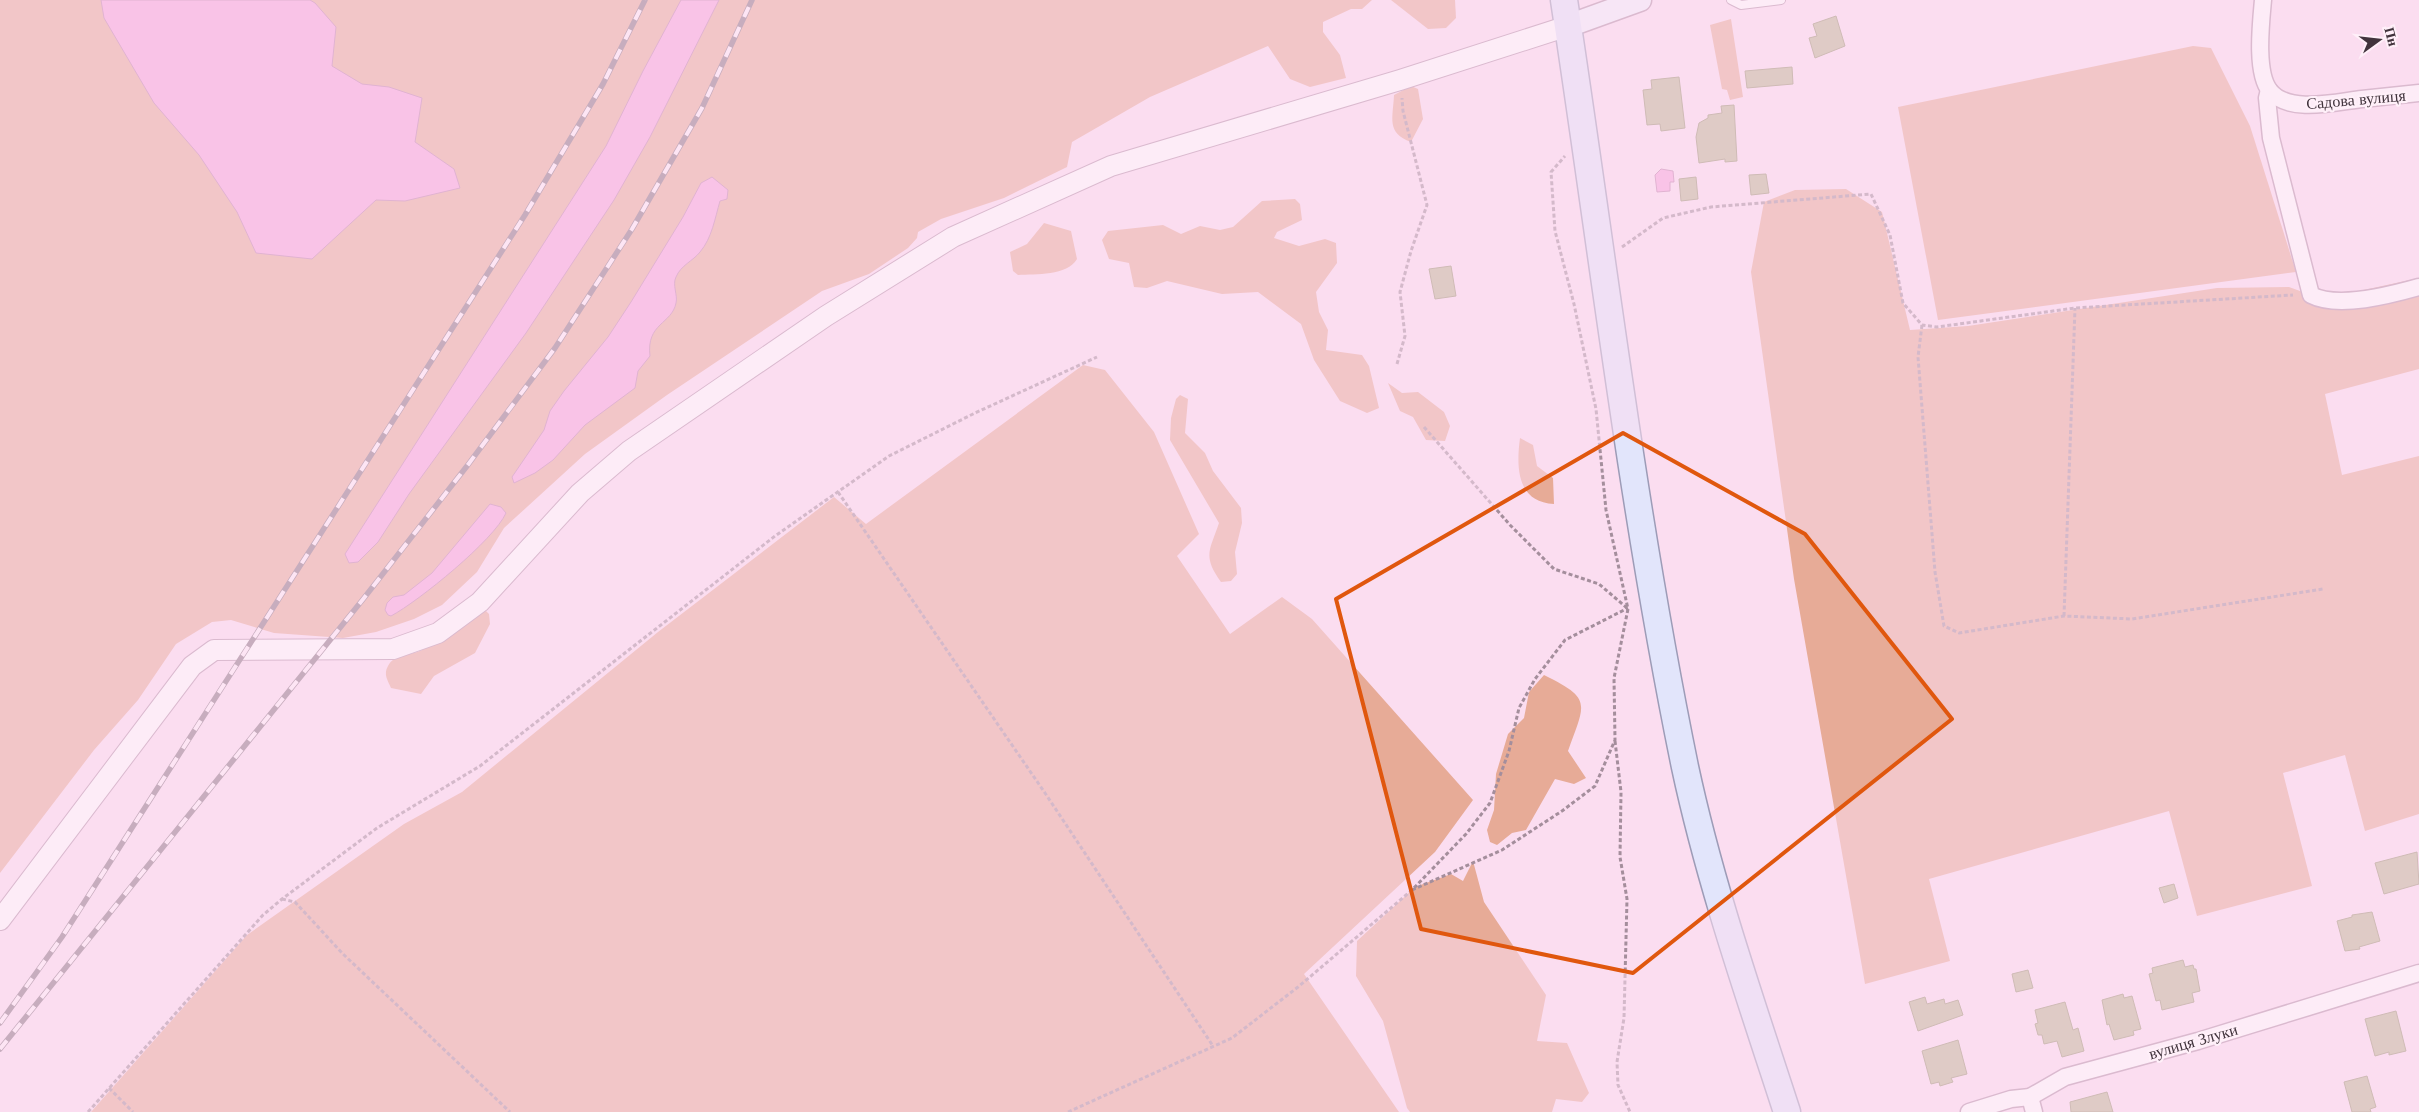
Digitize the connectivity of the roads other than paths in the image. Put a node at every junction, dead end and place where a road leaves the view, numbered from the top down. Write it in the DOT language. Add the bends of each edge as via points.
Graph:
graph roads {
  1 [pos="1564,0"];
  2 [pos="1640,0"];
  3 [pos="1732,0"];
  4 [pos="1780,0"];
  5 [pos="2263,0"];
  6 [pos="1568,26"];
  7 [pos="2269,90"];
  8 [pos="2419,94"];
  9 [pos="2419,287"];
  10 [pos="0,920"];
  11 [pos="2419,973"];
  12 [pos="2032,1104"];
  13 [pos="1787,1112"];
  14 [pos="1969,1112"];
  1 -- 6 [label="main road"];
  2 -- 6 [label="main road"];
  3 -- 4 [label="lane" via="1741,5"];
  5 -- 7 [label="street" via="2261,65"];
  6 -- 10 [label="street" via="1111,166 953,237 818,322 630,451 580,493 480,602 438,633 393,649 214,650 192,666"];
  6 -- 13 [label="main road" via="1654,602 1686,769 1730,936"];
  7 -- 8 [label="street, Садова вулиця" via="2284,101 2302,104"];
  7 -- 9 [label="street" via="2272,138 2311,295 2319,299 2353,300"];
  11 -- 12 [label="street, вулиця Злуки" via="2198,1041 2065,1077"];
  12 -- 14 [label="street, вулиця Злуки" via="2011,1099"];
}
